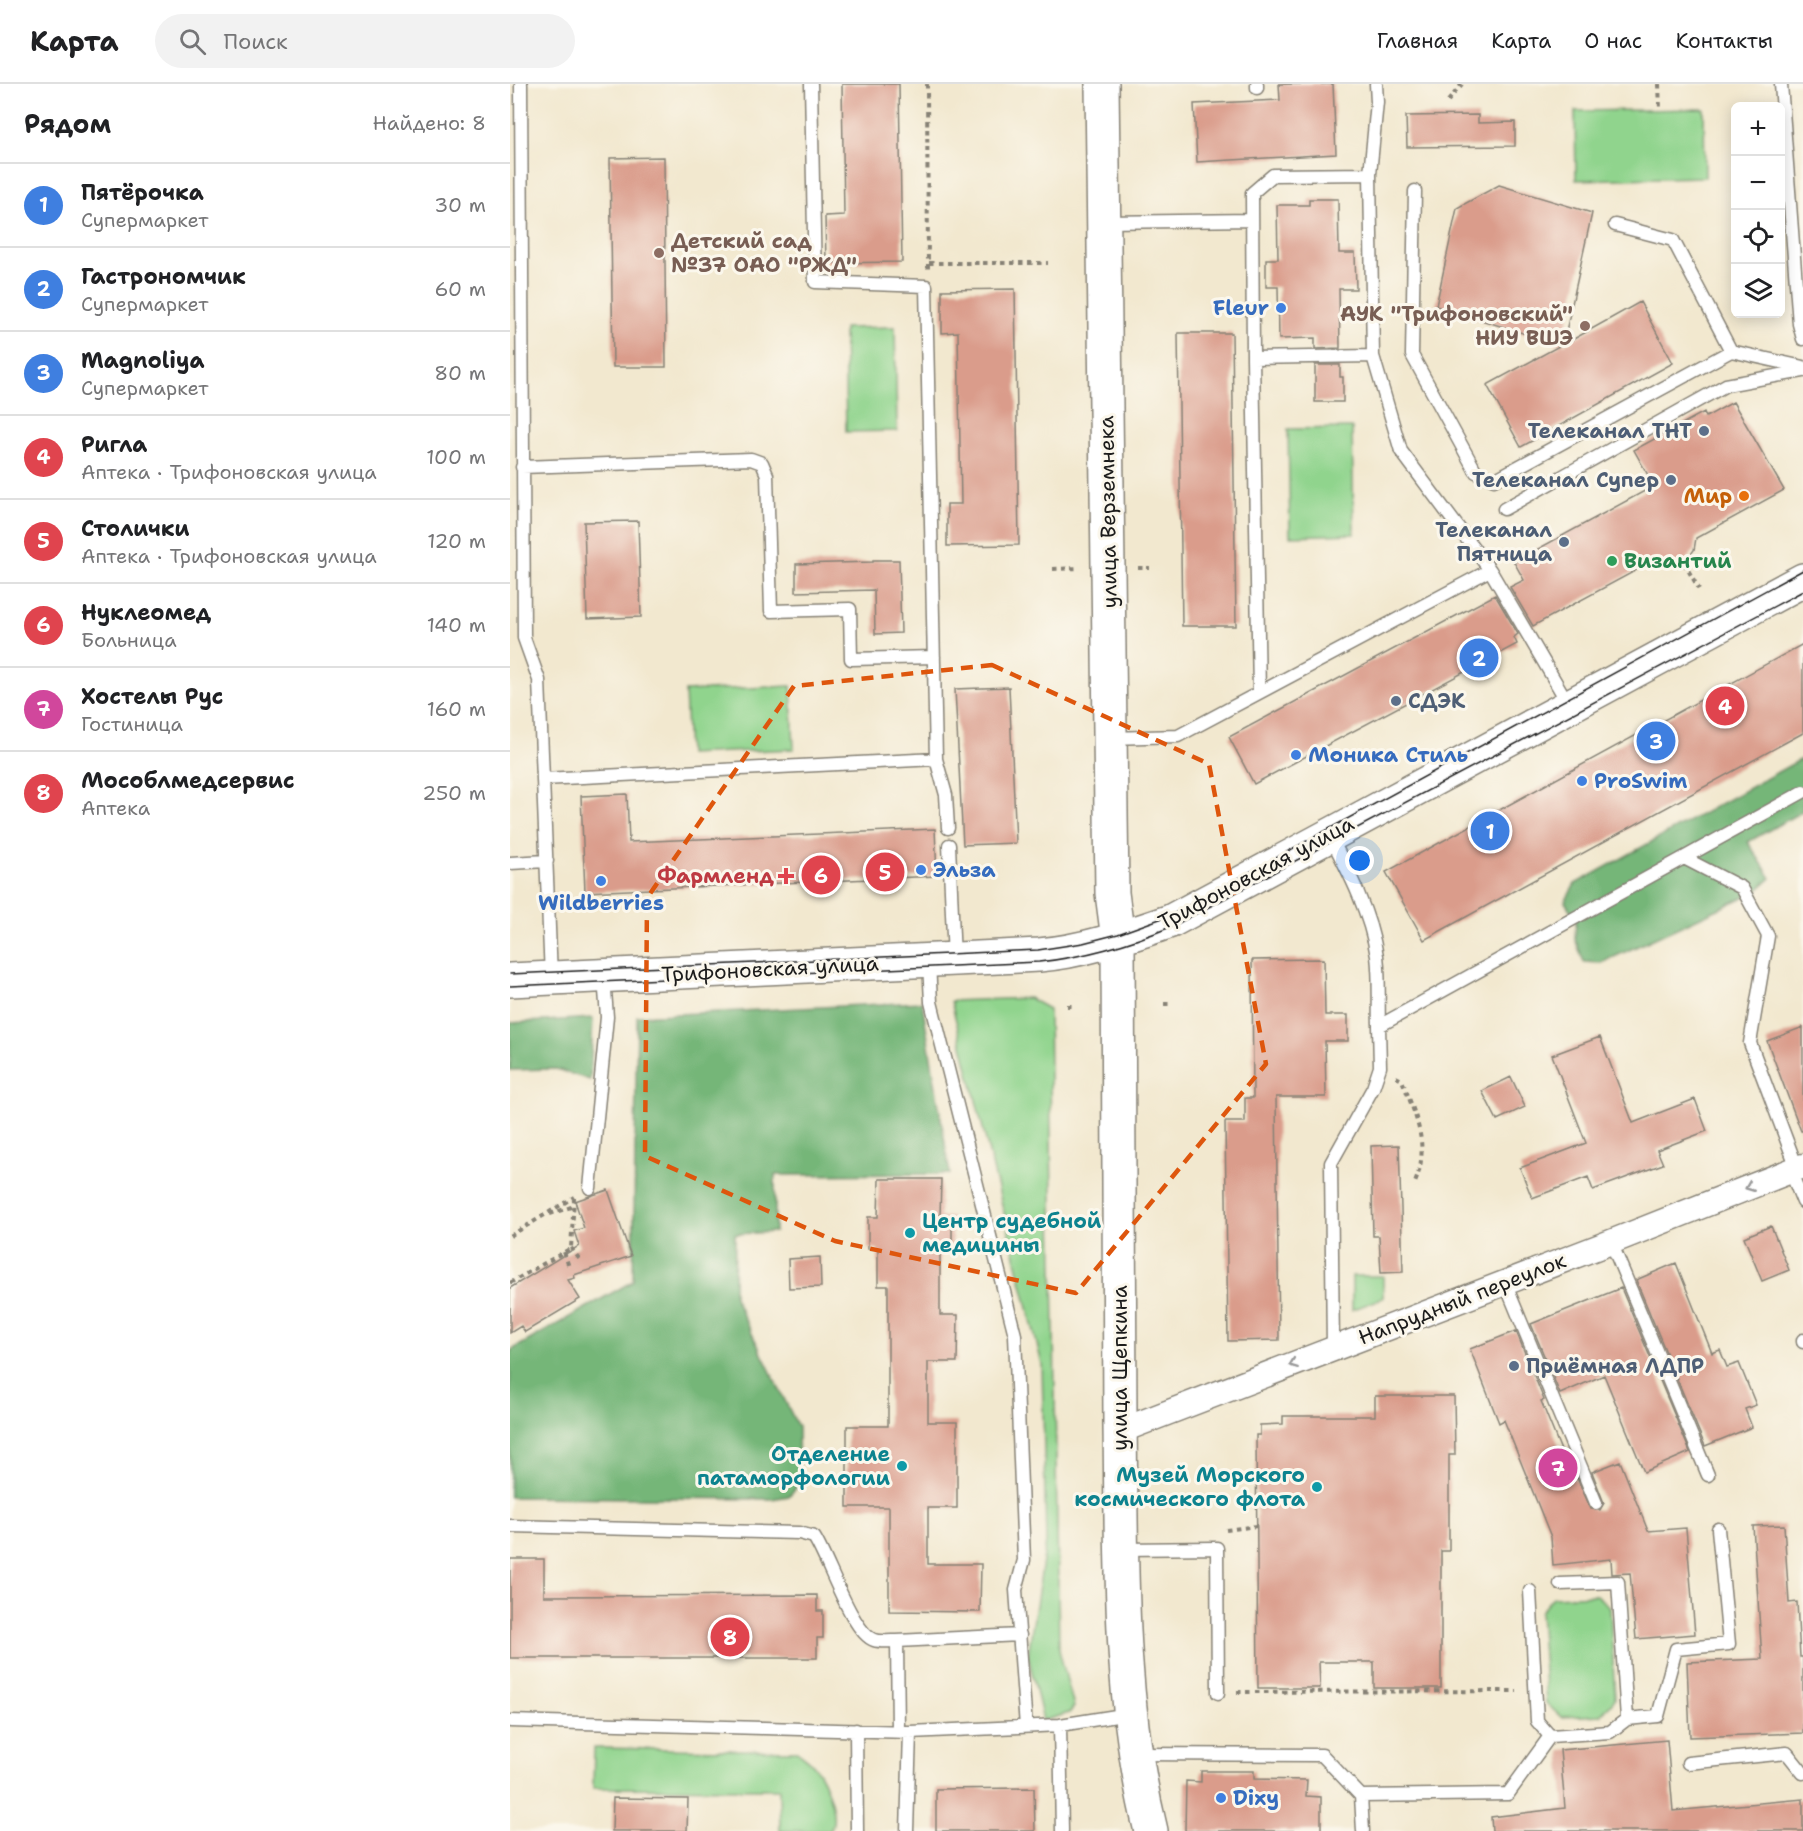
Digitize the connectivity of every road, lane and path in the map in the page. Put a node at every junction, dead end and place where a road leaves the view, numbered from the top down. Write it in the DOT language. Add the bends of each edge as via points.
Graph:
graph roads {
  1 [pos="521,84"];
  2 [pos="812,84"];
  3 [pos="927,84"];
  4 [pos="1102,84"];
  5 [pos="1376,84"];
  6 [pos="1462,84"];
  7 [pos="1659,84"];
  8 [pos="1781,84"];
  9 [pos="1448,101"];
  10 [pos="1660,110"];
  11 [pos="1370,174"];
  12 [pos="1415,191"];
  13 [pos="1252,220"];
  14 [pos="1105,222"];
  15 [pos="1615,225"];
  16 [pos="1048,264"];
  17 [pos="516,271"];
  18 [pos="1803,339"];
  19 [pos="1731,351"];
  20 [pos="1373,356"];
  21 [pos="1253,358"];
  22 [pos="1803,369"];
  23 [pos="522,467"];
  24 [pos="1504,509"];
  25 [pos="1684,563"];
  26 [pos="1490,570"];
  27 [pos="1803,580"];
  28 [pos="1699,589"];
  29 [pos="934,657"];
  30 [pos="1259,692"];
  31 [pos="1570,706"];
  32 [pos="1111,738"];
  33 [pos="936,759"];
  34 [pos="543,779"];
  35 [pos="1803,792"];
  36 [pos="948,828"];
  37 [pos="1330,835"];
  38 [pos="949,846"];
  39 [pos="1684,858"];
  40 [pos="547,861"];
  41 [pos="510,863"];
  42 [pos="1118,939"];
  43 [pos="941,961"];
  44 [pos="604,976"];
  45 [pos="551,978"];
  46 [pos="510,980"];
  47 [pos="1164,1004"];
  48 [pos="1171,1004"];
  49 [pos="1067,1005"];
  50 [pos="1076,1005"];
  51 [pos="1379,1026"];
  52 [pos="1380,1067"];
  53 [pos="1797,1168"];
  54 [pos="1414,1185"];
  55 [pos="590,1188"];
  56 [pos="574,1197"];
  57 [pos="1803,1202"];
  58 [pos="575,1206"];
  59 [pos="544,1216"];
  60 [pos="510,1236"];
  61 [pos="1611,1242"];
  62 [pos="571,1248"];
  63 [pos="564,1251"];
  64 [pos="581,1261"];
  65 [pos="569,1268"];
  66 [pos="1505,1282"];
  67 [pos="510,1283"];
  68 [pos="1333,1349"];
  69 [pos="1120,1431"];
  70 [pos="1708,1475"];
  71 [pos="1596,1503"];
  72 [pos="510,1526"];
  73 [pos="1718,1529"];
  74 [pos="1122,1549"];
  75 [pos="1560,1584"];
  76 [pos="1530,1591"];
  77 [pos="1020,1635"];
  78 [pos="897,1641"];
  79 [pos="1535,1691"];
  80 [pos="1218,1693"];
  81 [pos="1130,1714"];
  82 [pos="1627,1719"];
  83 [pos="510,1721"];
  84 [pos="1060,1725"];
  85 [pos="1026,1727"];
  86 [pos="856,1730"];
  87 [pos="904,1732"];
  88 [pos="1550,1736"];
  89 [pos="1137,1754"];
  90 [pos="1688,1763"];
  91 [pos="1803,1773"];
  92 [pos="1361,1796"];
  93 [pos="857,1831"];
  94 [pos="907,1831"];
  95 [pos="1062,1831"];
  96 [pos="1151,1831"];
  97 [pos="1363,1831"];
  1 -- 17 [label="lane"];
  2 -- 29 [label="lane" via="815,282 926,286"];
  3 -- 16 [label="path" via="929,263"];
  4 -- 14 [label="street, улица Верземнека"];
  5 -- 11 [label="lane"];
  6 -- 9 [label="path"];
  7 -- 10 [label="path"];
  8 -- 18 [label="lane"];
  11 -- 13 [label="lane" via="1273,175 1252,193"];
  11 -- 20 [label="lane"];
  12 -- 19 [label="lane" via="1412,355 1476,472 1494,480"];
  13 -- 14 [label="lane"];
  13 -- 21 [label="lane"];
  14 -- 32 [label="street, улица Верземнека"];
  15 -- 19 [label="lane" via="1673,240"];
  17 -- 23 [label="lane"];
  19 -- 22 [label="lane"];
  20 -- 21 [label="lane"];
  20 -- 26 [label="lane" via="1401,451"];
  21 -- 30 [label="lane"];
  22 -- 24 [label="lane" via="1726,385"];
  23 -- 29 [label="lane" via="751,459 762,463 767,475 771,611 850,609 851,659"];
  23 -- 34 [label="lane" via="524,639 539,680"];
  25 -- 28 [label="path"];
  26 -- 30 [label="lane"];
  26 -- 31 [label="lane"];
  27 -- 31 [label="street, Трифоновская улица"];
  29 -- 33 [label="lane"];
  30 -- 32 [label="lane" via="1179,736"];
  31 -- 37 [label="street, Трифоновская улица"];
  32 -- 42 [label="street, улица Верземнека" via="1112,893"];
  33 -- 34 [label="lane"];
  33 -- 36 [label="lane" via="946,795"];
  34 -- 40 [label="lane"];
  35 -- 39 [label="lane"];
  37 -- 42 [label="street, Трифоновская улица" via="1171,921"];
  37 -- 51 [label="lane" via="1367,914 1377,957"];
  38 -- 43 [label="lane"];
  39 -- 51 [label="lane"];
  39 -- 53 [label="lane" via="1742,888 1768,936 1750,1043"];
  40 -- 41 [label="lane"];
  40 -- 45 [label="lane"];
  42 -- 43 [label="street, Трифоновская улица" via="1057,954"];
  42 -- 69 [label="street, улица Щепкина"];
  43 -- 44 [label="street, Трифоновская улица"];
  43 -- 77 [label="lane" via="931,1002 1015,1335 1024,1560 1016,1590"];
  44 -- 45 [label="street, Трифоновская улица"];
  44 -- 55 [label="lane" via="607,1017"];
  45 -- 46 [label="street, Трифоновская улица"];
  47 -- 48 [label="path"];
  49 -- 50 [label="path"];
  51 -- 52 [label="lane"];
  52 -- 54 [label="path" via="1402,1080 1420,1127 1421,1169"];
  52 -- 68 [label="lane" via="1373,1088 1331,1163"];
  53 -- 57 [label="lane"];
  53 -- 61 [label="street, Напрудный переулок, one-way"];
  55 -- 56 [label="path"];
  56 -- 58 [label="path"];
  56 -- 59 [label="path"];
  58 -- 59 [label="path"];
  58 -- 62 [label="path"];
  59 -- 60 [label="path"];
  61 -- 66 [label="street, Напрудный переулок"];
  61 -- 70 [label="lane"];
  62 -- 63 [label="path"];
  62 -- 64 [label="path"];
  63 -- 65 [label="path"];
  63 -- 67 [label="path"];
  66 -- 68 [label="street, Напрудный переулок"];
  66 -- 71 [label="lane"];
  68 -- 69 [label="street, Напрудный переулок, one-way"];
  69 -- 74 [label="street, улица Щепкина"];
  72 -- 78 [label="lane" via="799,1533 814,1537 854,1619 866,1635 873,1640"];
  73 -- 82 [label="lane" via="1729,1644 1676,1649 1658,1716"];
  74 -- 80 [label="lane" via="1217,1548"];
  74 -- 81 [label="street, улица Щепкина" via="1124,1656"];
  75 -- 82 [label="lane" via="1618,1582"];
  76 -- 79 [label="lane"];
  77 -- 78 [label="lane"];
  77 -- 85 [label="lane"];
  78 -- 87 [label="lane"];
  79 -- 80 [label="path"];
  79 -- 88 [label="lane" via="1537,1721"];
  81 -- 84 [label="lane"];
  81 -- 89 [label="street, улица Щепкина"];
  82 -- 88 [label="lane" via="1610,1732"];
  83 -- 86 [label="lane"];
  84 -- 85 [label="lane"];
  84 -- 95 [label="lane"];
  85 -- 87 [label="lane"];
  86 -- 87 [label="lane"];
  86 -- 93 [label="lane"];
  87 -- 94 [label="lane"];
  88 -- 92 [label="lane" via="1508,1794"];
  89 -- 92 [label="lane" via="1322,1755"];
  89 -- 96 [label="street, улица Щепкина"];
  90 -- 91 [label="lane" via="1787,1753"];
  92 -- 97 [label="lane"];
}
